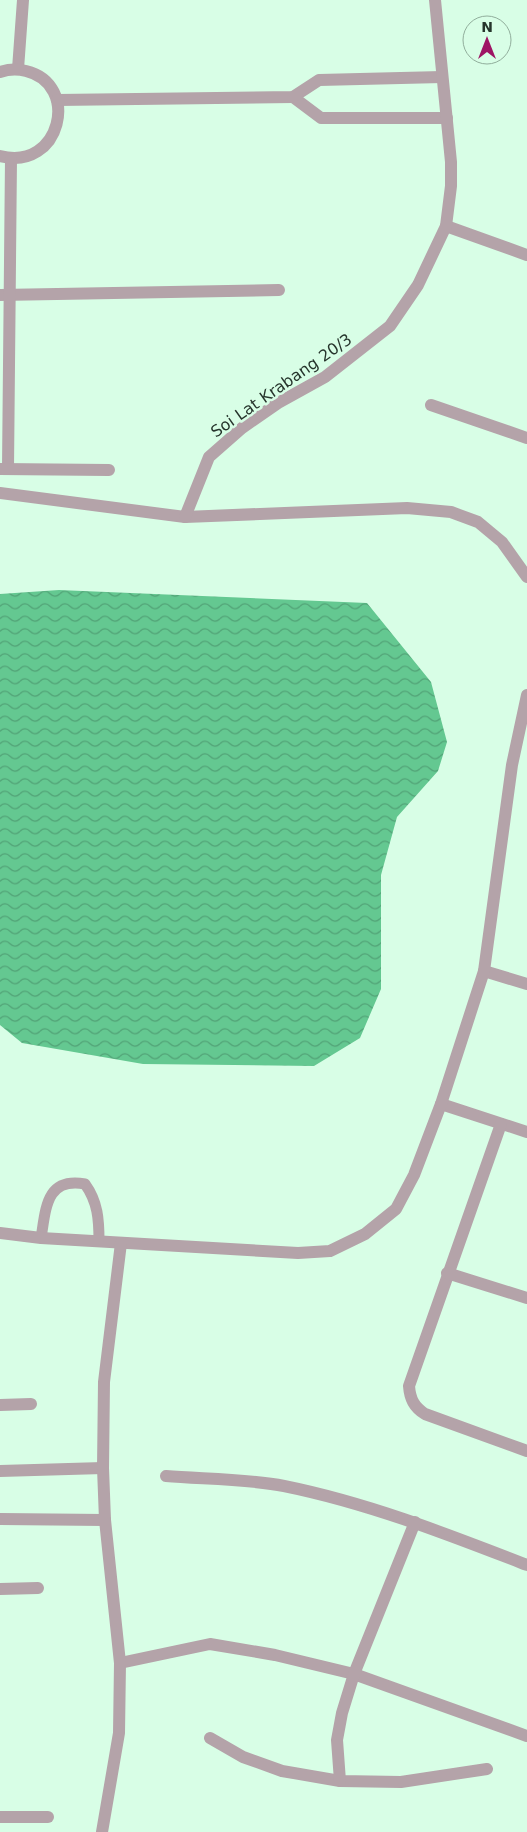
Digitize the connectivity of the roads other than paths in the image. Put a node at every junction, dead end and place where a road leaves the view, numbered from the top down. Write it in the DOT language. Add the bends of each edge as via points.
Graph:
graph roads {
  1 [pos="23,0"];
  2 [pos="436,0"];
  3 [pos="18,69"];
  4 [pos="0,72"];
  5 [pos="442,77"];
  6 [pos="293,97"];
  7 [pos="57,100"];
  8 [pos="447,118"];
  9 [pos="5,157"];
  10 [pos="446,226"];
  11 [pos="527,256"];
  12 [pos="279,290"];
  13 [pos="4,294"];
  14 [pos="431,405"];
  15 [pos="527,438"];
  16 [pos="4,468"];
  17 [pos="109,470"];
  18 [pos="0,493"];
  19 [pos="185,517"];
  20 [pos="527,577"];
  21 [pos="527,694"];
  22 [pos="484,972"];
  23 [pos="527,984"];
  24 [pos="441,1104"];
  25 [pos="501,1124"];
  26 [pos="527,1132"];
  27 [pos="0,1233"];
  28 [pos="41,1238"];
  29 [pos="99,1241"];
  30 [pos="121,1243"];
  31 [pos="448,1273"];
  32 [pos="527,1298"];
  33 [pos="30,1404"];
  34 [pos="0,1405"];
  35 [pos="527,1451"];
  36 [pos="103,1468"];
  37 [pos="0,1471"];
  38 [pos="166,1476"];
  39 [pos="0,1519"];
  40 [pos="105,1520"];
  41 [pos="415,1522"];
  42 [pos="527,1565"];
  43 [pos="38,1588"];
  44 [pos="0,1589"];
  45 [pos="120,1662"];
  46 [pos="354,1674"];
  47 [pos="527,1736"];
  48 [pos="210,1738"];
  49 [pos="487,1769"];
  50 [pos="340,1781"];
  51 [pos="0,1817"];
  52 [pos="48,1818"];
  53 [pos="102,1832"];
  1 -- 3 [label="street"];
  2 -- 5 [label="street, Soi Lat Krabang 20/3"];
  3 -- 4 [label="street"];
  3 -- 7 [label="street" via="42,79"];
  5 -- 6 [label="street" via="318,80"];
  5 -- 8 [label="street, Soi Lat Krabang 20/3"];
  6 -- 7 [label="street"];
  6 -- 8 [label="street" via="321,118"];
  7 -- 9 [label="street" via="59,117 54,134 44,148 28,157"];
  8 -- 10 [label="street, Soi Lat Krabang 20/3" via="451,186"];
  9 -- 13 [label="street"];
  10 -- 11 [label="street"];
  10 -- 19 [label="street, Soi Lat Krabang 20/3" via="418,285 390,326 325,377 242,428 209,457"];
  12 -- 13 [label="street"];
  13 -- 16 [label="street"];
  14 -- 15 [label="street"];
  16 -- 17 [label="street"];
  18 -- 19 [label="street"];
  19 -- 20 [label="street" via="407,508 451,512 478,522 502,542"];
  21 -- 22 [label="street" via="512,765"];
  22 -- 23 [label="street"];
  22 -- 24 [label="street"];
  24 -- 25 [label="street"];
  24 -- 30 [label="street" via="414,1175 396,1209 365,1234 330,1251 298,1254"];
  25 -- 26 [label="street"];
  25 -- 31 [label="street"];
  27 -- 28 [label="street"];
  28 -- 29 [label="street"];
  28 -- 29 [label="lane" via="46,1206 52,1193 62,1184 73,1182 85,1184 94,1195 99,1215"];
  29 -- 30 [label="street"];
  30 -- 36 [label="street" via="104,1382"];
  31 -- 32 [label="street"];
  31 -- 35 [label="street" via="409,1386 413,1403 425,1414"];
  33 -- 34 [label="street"];
  36 -- 37 [label="street"];
  36 -- 40 [label="street"];
  38 -- 41 [label="street" via="282,1485"];
  39 -- 40 [label="street"];
  40 -- 45 [label="street"];
  41 -- 42 [label="street"];
  41 -- 46 [label="street"];
  43 -- 44 [label="street"];
  45 -- 46 [label="street" via="210,1644"];
  45 -- 53 [label="street" via="119,1733"];
  46 -- 47 [label="street"];
  46 -- 50 [label="street" via="337,1740"];
  48 -- 50 [label="street" via="243,1757 282,1771"];
  49 -- 50 [label="street" via="401,1782"];
  51 -- 52 [label="street"];
}
